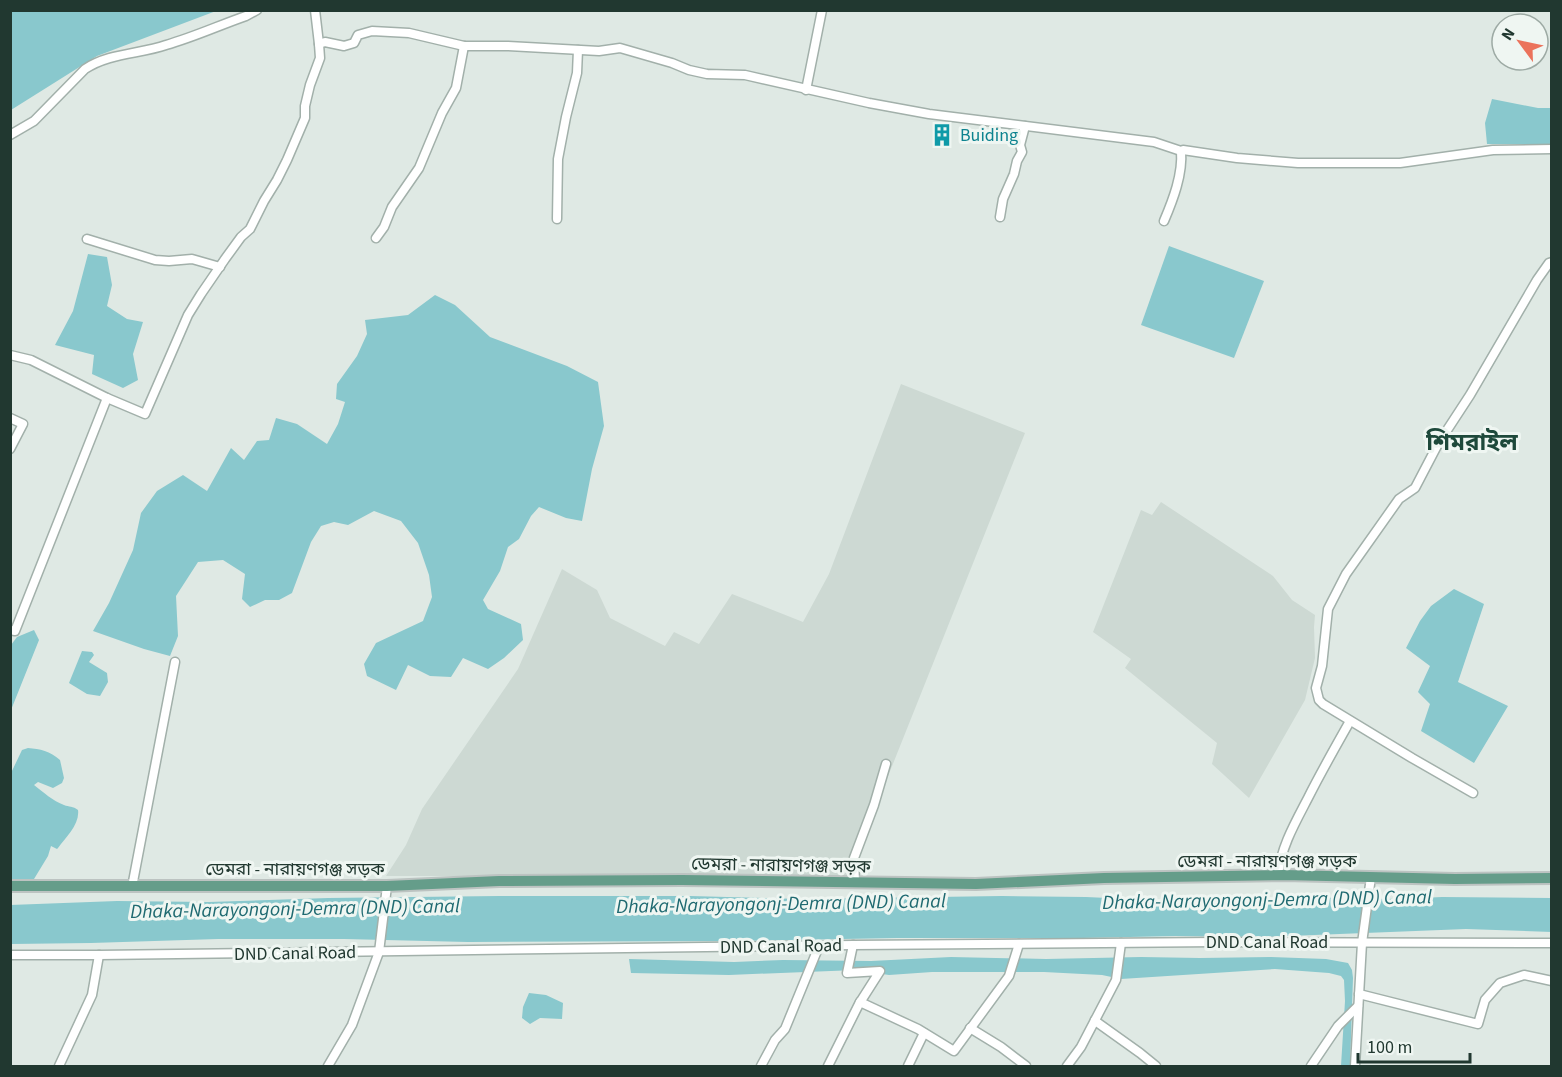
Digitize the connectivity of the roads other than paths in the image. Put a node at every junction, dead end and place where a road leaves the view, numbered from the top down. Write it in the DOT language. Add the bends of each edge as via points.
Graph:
graph roads {
  1 [pos="257,10"];
  2 [pos="315,10"];
  3 [pos="822,10"];
  4 [pos="319,44"];
  5 [pos="464,46"];
  6 [pos="578,50"];
  7 [pos="806,90"];
  8 [pos="1025,126"];
  9 [pos="10,135"];
  10 [pos="1551,149"];
  11 [pos="1181,151"];
  12 [pos="1000,217"];
  13 [pos="557,219"];
  14 [pos="1164,221"];
  15 [pos="376,238"];
  16 [pos="87,239"];
  17 [pos="1551,262"];
  18 [pos="220,267"];
  19 [pos="10,355"];
  20 [pos="106,398"];
  21 [pos="10,418"];
  22 [pos="10,449"];
  23 [pos="10,630"];
  24 [pos="175,662"];
  25 [pos="1350,721"];
  26 [pos="886,764"];
  27 [pos="1473,793"];
  28 [pos="1278,875"];
  29 [pos="1371,877"];
  30 [pos="1551,878"];
  31 [pos="855,882"];
  32 [pos="10,886"];
  33 [pos="387,886"];
  34 [pos="132,887"];
  35 [pos="1121,943"];
  36 [pos="1362,943"];
  37 [pos="1551,943"];
  38 [pos="1019,944"];
  39 [pos="853,945"];
  40 [pos="819,946"];
  41 [pos="379,952"];
  42 [pos="10,955"];
  43 [pos="99,955"];
  44 [pos="1551,981"];
  45 [pos="1359,994"];
  46 [pos="860,1002"];
  47 [pos="1358,1006"];
  48 [pos="1095,1020"];
  49 [pos="970,1028"];
  50 [pos="924,1033"];
  51 [pos="59,1066"];
  52 [pos="328,1066"];
  53 [pos="760,1066"];
  54 [pos="828,1066"];
  55 [pos="908,1066"];
  56 [pos="1026,1066"];
  57 [pos="1067,1066"];
  58 [pos="1156,1066"];
  59 [pos="1311,1066"];
  60 [pos="1355,1066"];
  1 -- 9 [label="street" via="164,46 94,63 34,121"];
  2 -- 4 [label="street"];
  3 -- 7 [label="street"];
  4 -- 5 [label="street" via="344,46 354,43 358,35 372,31 409,33"];
  4 -- 18 [label="street" via="320,58 310,85 303,125 250,229"];
  5 -- 6 [label="street"];
  5 -- 15 [label="street" via="456,88 419,168"];
  6 -- 7 [label="street" via="620,48 698,72 745,75"];
  6 -- 13 [label="street" via="577,73 558,159"];
  7 -- 8 [label="street" via="929,114"];
  8 -- 11 [label="street" via="1154,142"];
  8 -- 12 [label="street" via="1022,152"];
  10 -- 11 [label="street" via="1493,150 1400,163 1298,163"];
  11 -- 14 [label="street" via="1177,184"];
  16 -- 18 [label="street" via="155,260 192,259"];
  17 -- 25 [label="street" via="1415,488 1399,499 1346,574 1328,609 1317,694 1323,704"];
  18 -- 20 [label="street" via="188,315 146,414"];
  19 -- 20 [label="street" via="31,360"];
  20 -- 23 [label="street" via="15,631"];
  21 -- 22 [label="street" via="24,424"];
  24 -- 34 [label="street"];
  25 -- 27 [label="street"];
  25 -- 28 [label="street" via="1289,836"];
  26 -- 31 [label="street" via="854,858"];
  28 -- 29 [label="main road, ডেমরা - নারায়ণগঞ্জ সড়ক"];
  28 -- 31 [label="main road, ডেমরা - নারায়ণগঞ্জ সড়ক" via="976,884"];
  29 -- 30 [label="main road, ডেমরা - নারায়ণগঞ্জ সড়ক"];
  29 -- 36 [label="street"];
  31 -- 33 [label="main road, ডেমরা - নারায়ণগঞ্জ সড়ক" via="510,880"];
  32 -- 34 [label="main road, ডেমরা - নারায়ণগঞ্জ সড়ক"];
  33 -- 34 [label="main road, ডেমরা - নারায়ণগঞ্জ সড়ক"];
  33 -- 41 [label="street"];
  35 -- 36 [label="street, DND Canal Road"];
  35 -- 38 [label="street, DND Canal Road"];
  35 -- 48 [label="street" via="1116,980"];
  36 -- 37 [label="street, DND Canal Road"];
  36 -- 45 [label="street"];
  38 -- 39 [label="street, DND Canal Road"];
  38 -- 49 [label="street" via="1009,976"];
  39 -- 40 [label="street, DND Canal Road"];
  39 -- 46 [label="street" via="847,973 880,971"];
  40 -- 41 [label="street, DND Canal Road"];
  40 -- 53 [label="street" via="785,1029"];
  41 -- 43 [label="street, DND Canal Road"];
  41 -- 52 [label="street" via="352,1025"];
  42 -- 43 [label="street, DND Canal Road"];
  43 -- 51 [label="street" via="92,995"];
  44 -- 45 [label="street" via="1524,975 1500,983 1485,1000 1478,1024"];
  45 -- 47 [label="street"];
  46 -- 50 [label="street"];
  46 -- 54 [label="street"];
  47 -- 59 [label="street" via="1338,1026"];
  47 -- 60 [label="street"];
  48 -- 57 [label="street"];
  48 -- 58 [label="street"];
  49 -- 50 [label="street" via="954,1051"];
  49 -- 56 [label="street"];
  50 -- 55 [label="street"];
}
